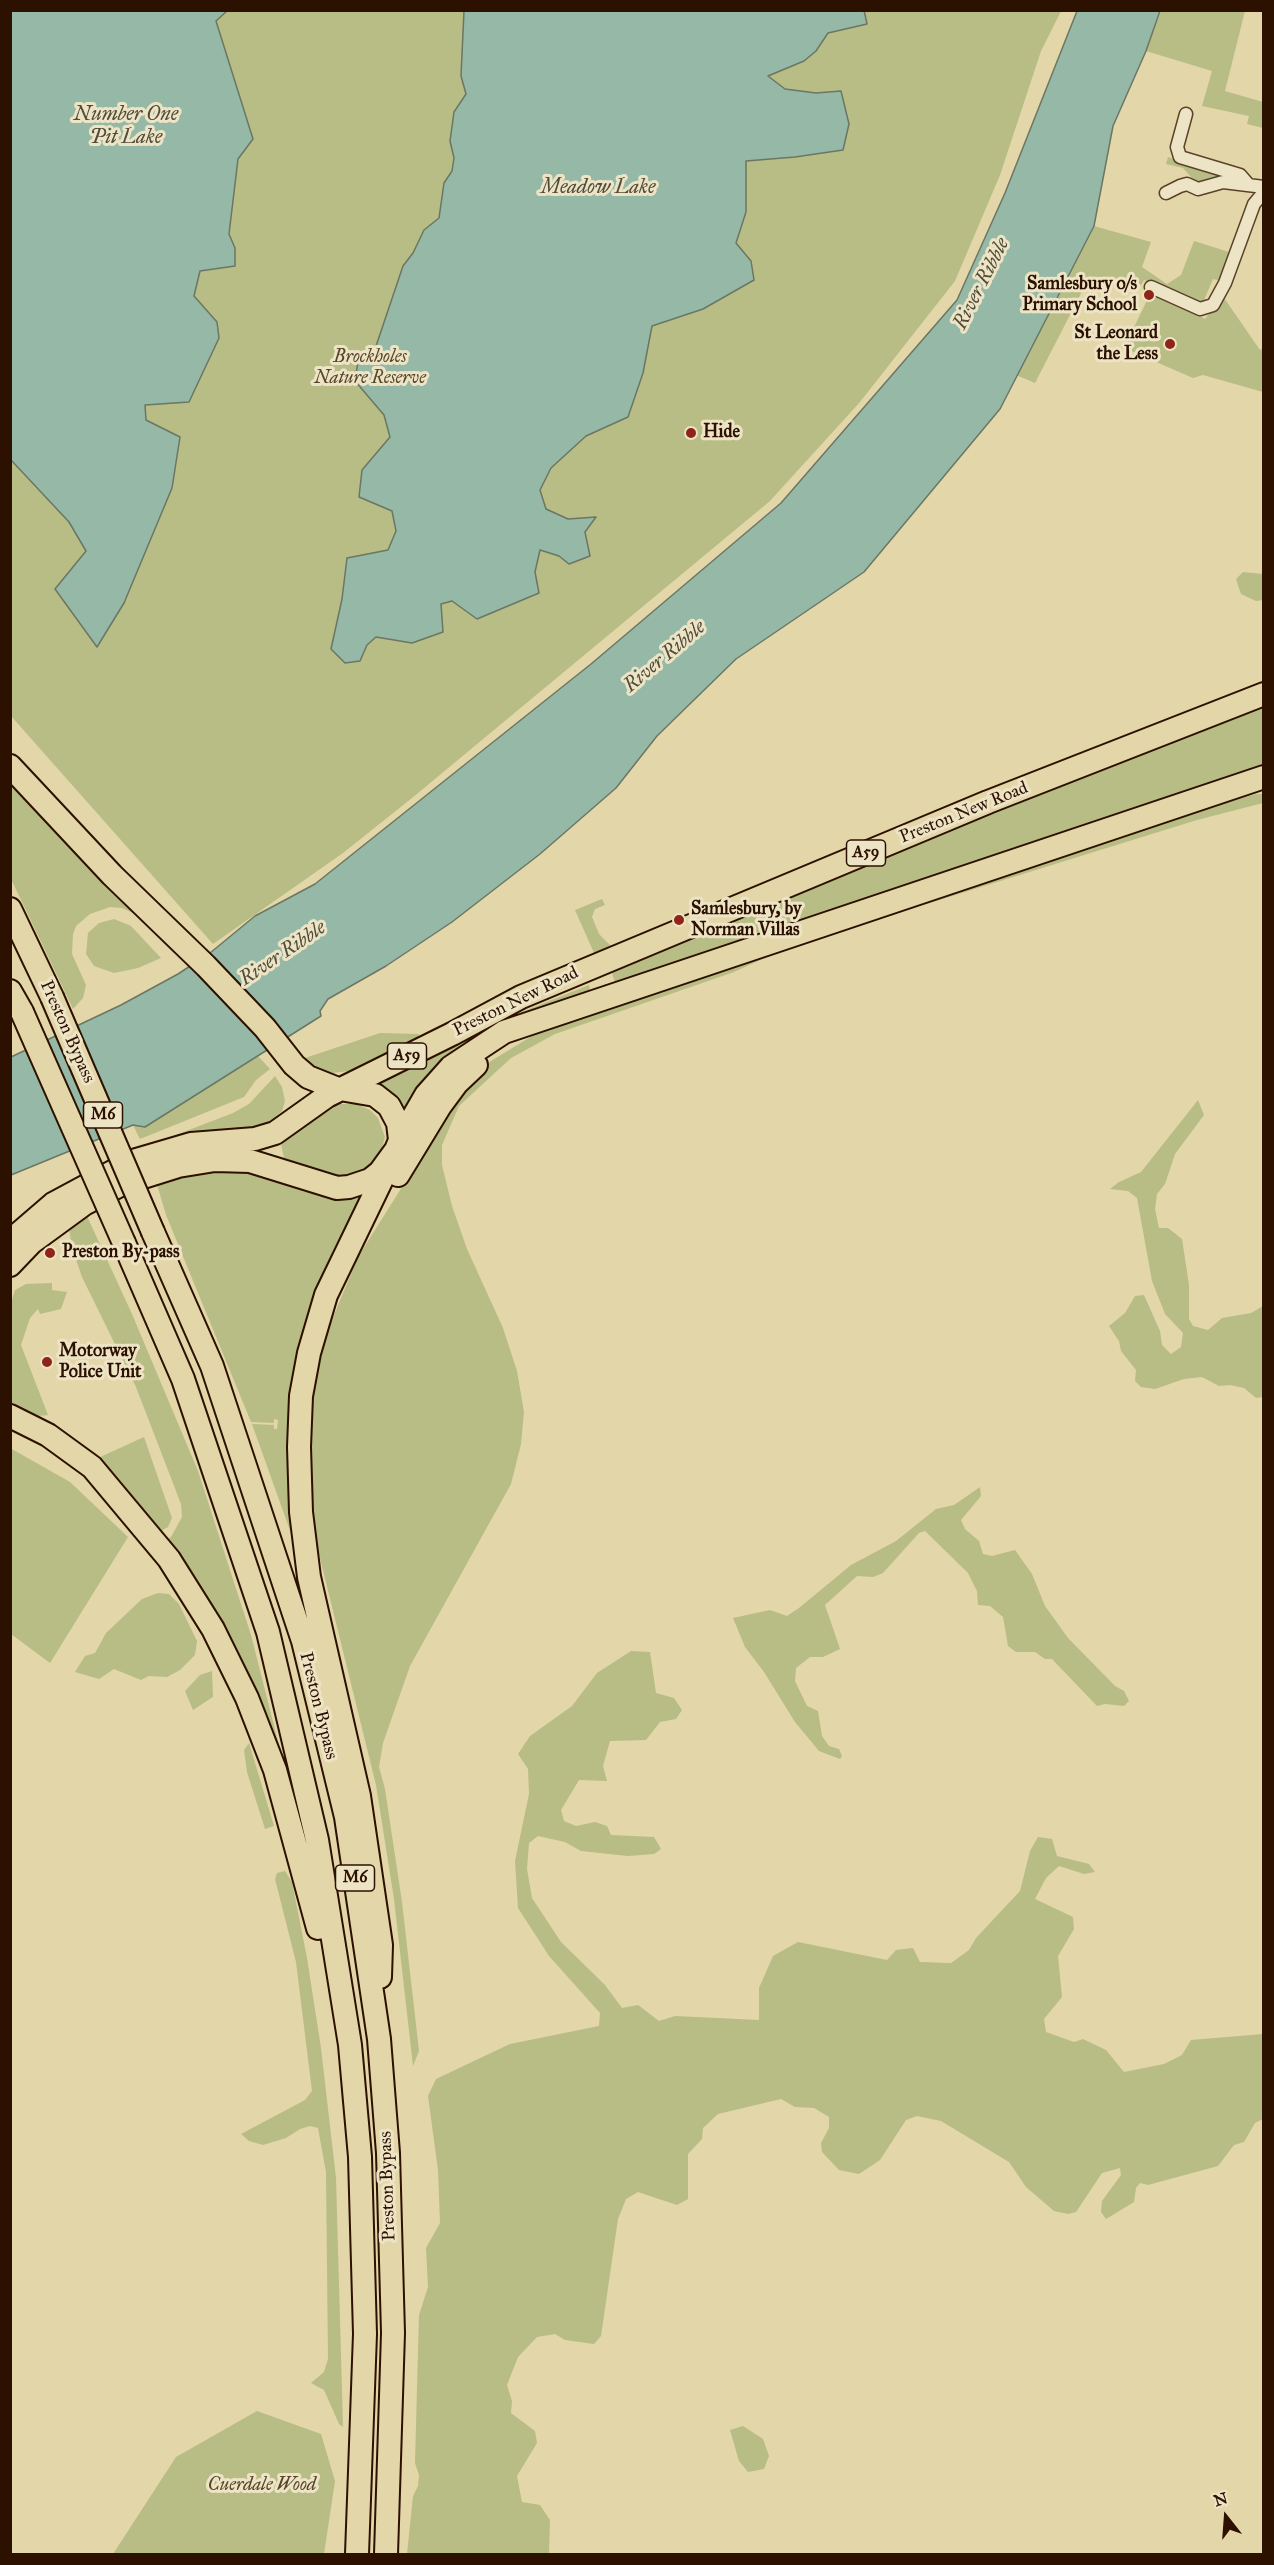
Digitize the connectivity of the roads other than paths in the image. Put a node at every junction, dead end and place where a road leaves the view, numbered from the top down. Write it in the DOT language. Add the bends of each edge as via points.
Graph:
graph roads {
  1 [pos="1186,114"];
  2 [pos="1247,183"];
  3 [pos="1263,187"];
  4 [pos="1263,192"];
  5 [pos="1166,193"];
  6 [pos="1151,287"];
  7 [pos="1263,694"];
  8 [pos="10,766"];
  9 [pos="1263,777"];
  10 [pos="1263,787"];
  11 [pos="1213,794"];
  12 [pos="10,909"];
  13 [pos="10,991"];
  14 [pos="543,1017"];
  15 [pos="339,1089"];
  16 [pos="398,1145"];
  17 [pos="10,1241"];
  18 [pos="342,1260"];
  19 [pos="10,1265"];
  20 [pos="10,1416"];
  21 [pos="10,1431"];
  22 [pos="120,1498"];
  23 [pos="379,2039"];
  24 [pos="350,2045"];
  25 [pos="357,2554"];
  26 [pos="386,2554"];
  1 -- 2 [label="street" via="1177,147 1180,158 1240,175"];
  2 -- 3 [label="street"];
  2 -- 5 [label="street" via="1216,182 1198,189 1187,184"];
  4 -- 6 [label="street" via="1254,204 1213,305 1200,309"];
  7 -- 15 [label="highway, Preston New Road / A59" via="607,959 514,1000"];
  8 -- 15 [label="highway" via="265,1028 294,1065 309,1077"];
  9 -- 11 [label="highway, Preston New Road / A59"];
  10 -- 11 [label="highway"];
  11 -- 14 [label="highway, Preston New Road / A59"];
  12 -- 23 [label="highway, Preston Bypass / M6, bridge" via="212,1366 303,1641 346,1817"];
  13 -- 24 [label="highway, Preston Bypass / M6, bridge" via="183,1379 268,1632 317,1840"];
  14 -- 16 [label="highway, Preston New Road / A59" via="504,1032 451,1067 426,1095"];
  14 -- 18 [label="highway" via="489,1054 457,1083 375,1215"];
  15 -- 16 [label="highway" via="367,1092 383,1100 394,1115"];
  15 -- 17 [label="highway, Preston New Road" via="266,1136 171,1148 104,1174 36,1216"];
  16 -- 18 [label="highway"];
  16 -- 19 [label="highway" via="375,1176 349,1187 325,1186 250,1161 215,1160 160,1171 124,1183 84,1204 32,1242"];
  18 -- 23 [label="highway" via="317,1324 301,1396 301,1512 309,1577 359,1796 380,1933"];
  20 -- 22 [label="highway" via="71,1450"];
  21 -- 22 [label="highway" via="55,1452"];
  22 -- 24 [label="highway" via="169,1559 213,1629 247,1698 298,1845"];
  23 -- 26 [label="highway, Preston Bypass / M6" via="388,2153 393,2333"];
  24 -- 25 [label="highway, Preston Bypass / M6" via="360,2157 365,2334"];
}
